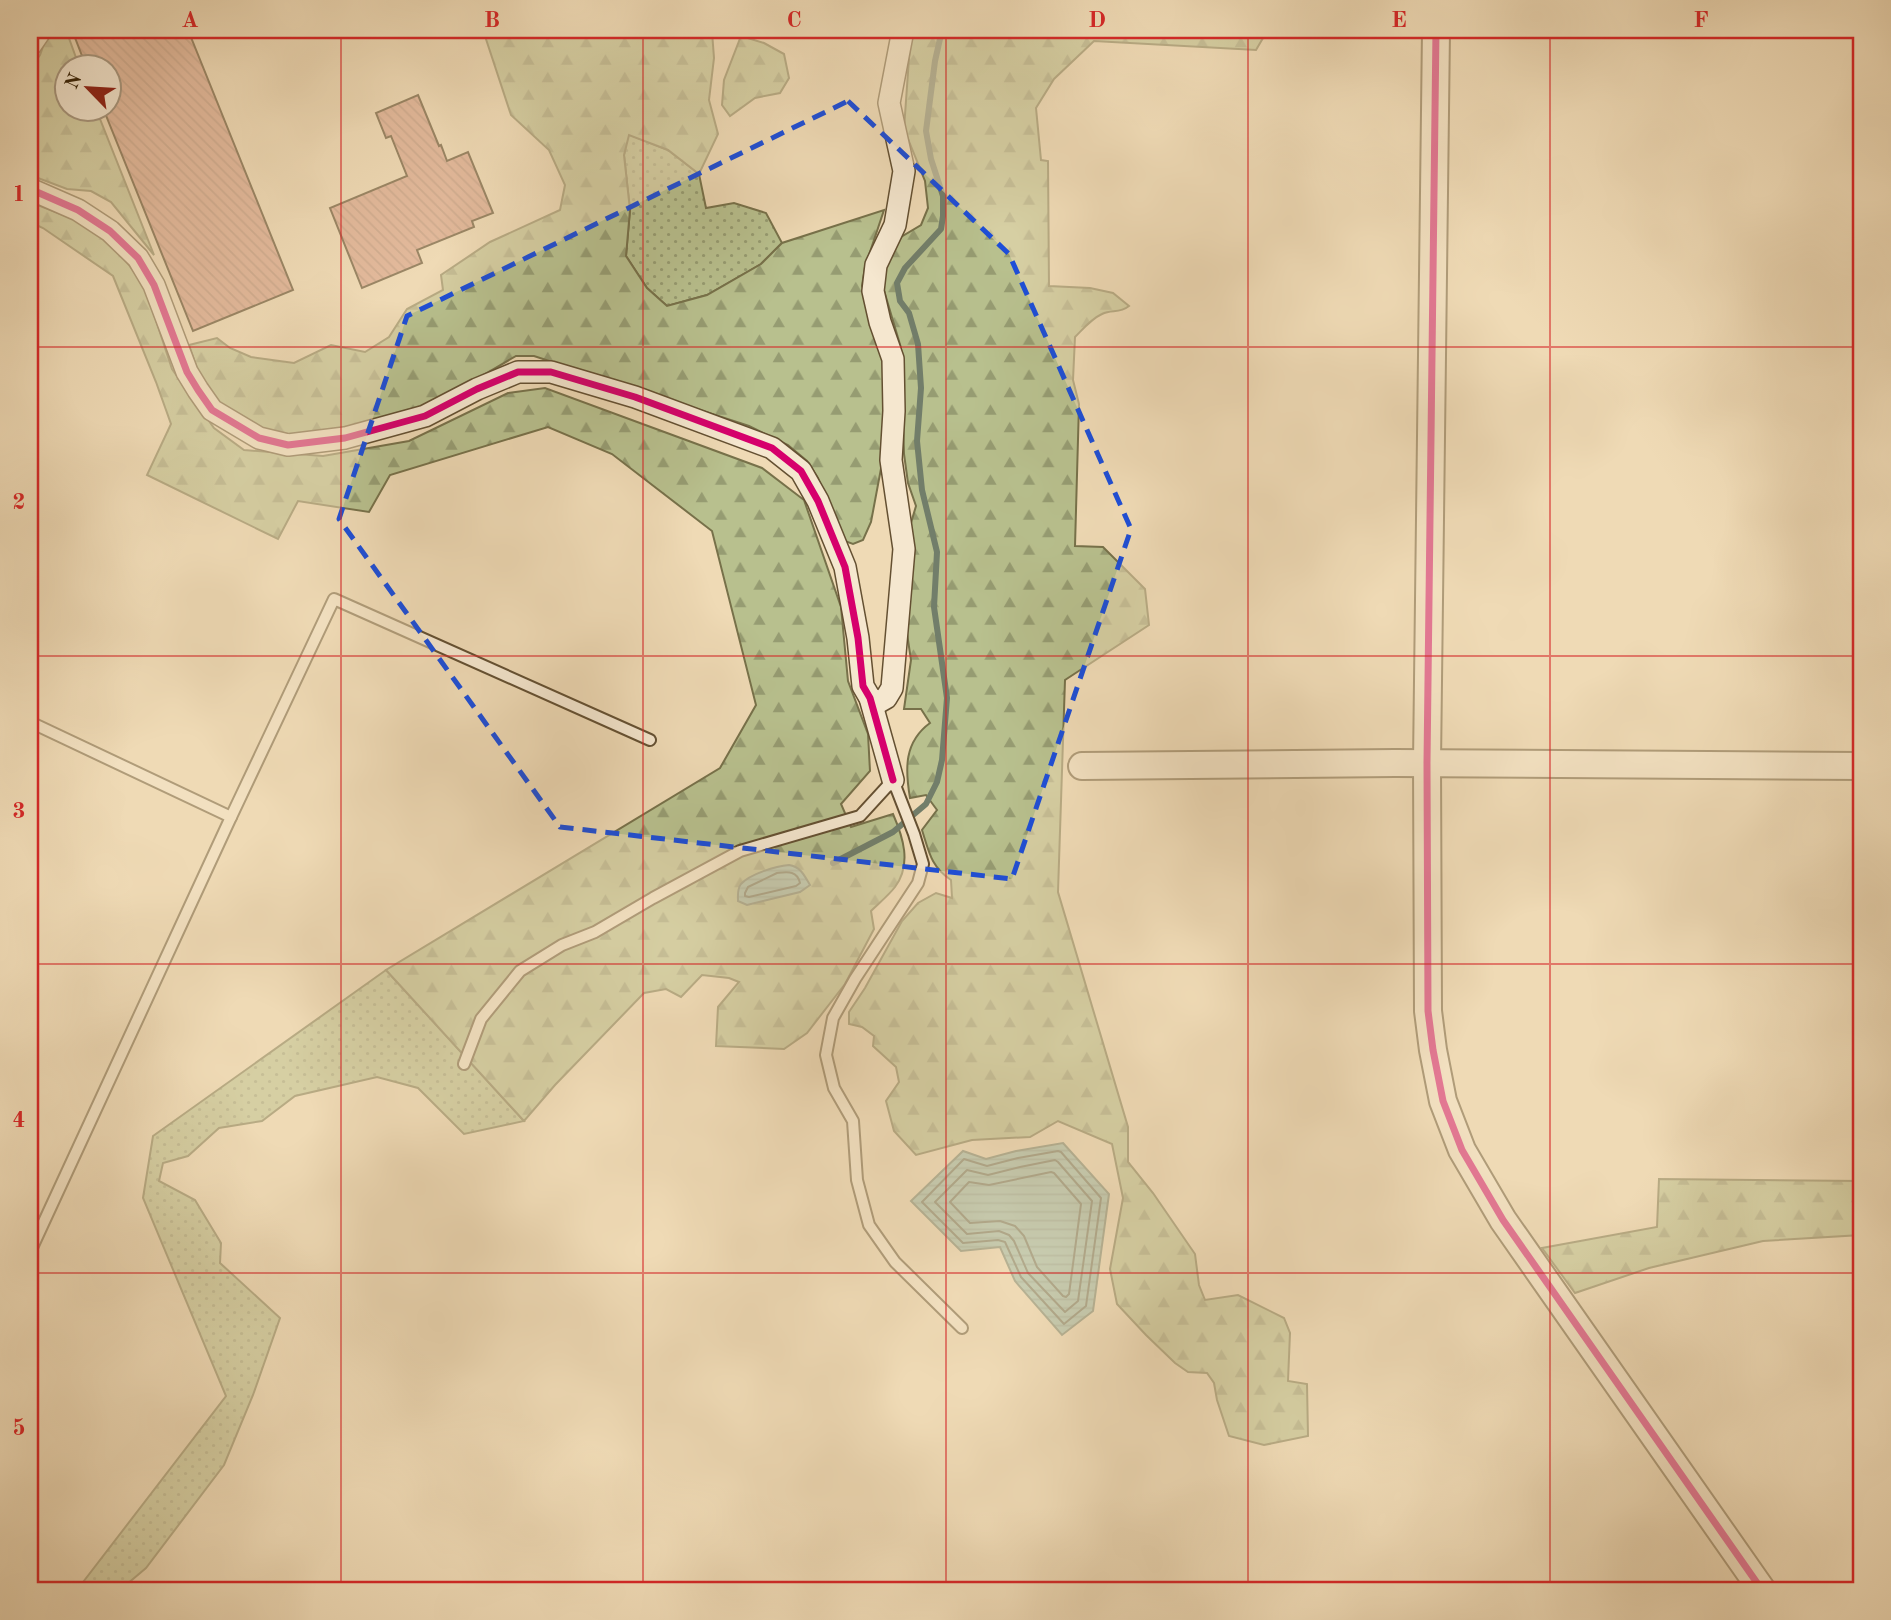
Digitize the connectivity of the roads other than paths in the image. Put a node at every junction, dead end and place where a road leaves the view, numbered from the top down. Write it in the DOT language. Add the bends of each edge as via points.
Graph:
graph roads {
  1 [pos="40,30"];
  2 [pos="903,30"];
  3 [pos="1436,30"];
  4 [pos="30,46"];
  5 [pos="30,189"];
  6 [pos="870,698"];
  7 [pos="30,722"];
  8 [pos="650,740"];
  9 [pos="1427,763"];
  10 [pos="1082,766"];
  11 [pos="1861,766"];
  12 [pos="893,780"];
  13 [pos="231,817"];
  14 [pos="464,1064"];
  15 [pos="30,1252"];
  16 [pos="962,1328"];
  17 [pos="1762,1590"];
  1 -- 4 [label="street"];
  2 -- 6 [label="street" via="889,103 904,171 895,225 876,265 873,290 893,359 891,460 904,549 892,688 879,702"];
  3 -- 9 [label="street"];
  5 -- 6 [label="street" via="78,210 110,231 138,258 198,390 212,410 259,438 288,445 345,438 425,416 518,372 551,372 635,397 772,448 801,471 845,567 863,686"];
  6 -- 12 [label="street"];
  7 -- 13 [label="lane"];
  8 -- 13 [label="lane" via="334,599"];
  9 -- 10 [label="street"];
  9 -- 11 [label="street"];
  9 -- 17 [label="street" via="1428,1011 1443,1101 1462,1150 1503,1220"];
  12 -- 14 [label="lane" via="860,816 740,851 520,971 481,1019"];
  12 -- 16 [label="lane" via="923,864 918,883 833,1018 826,1055 835,1088 853,1121 857,1180 869,1225 895,1262"];
  13 -- 15 [label="lane"];
}
